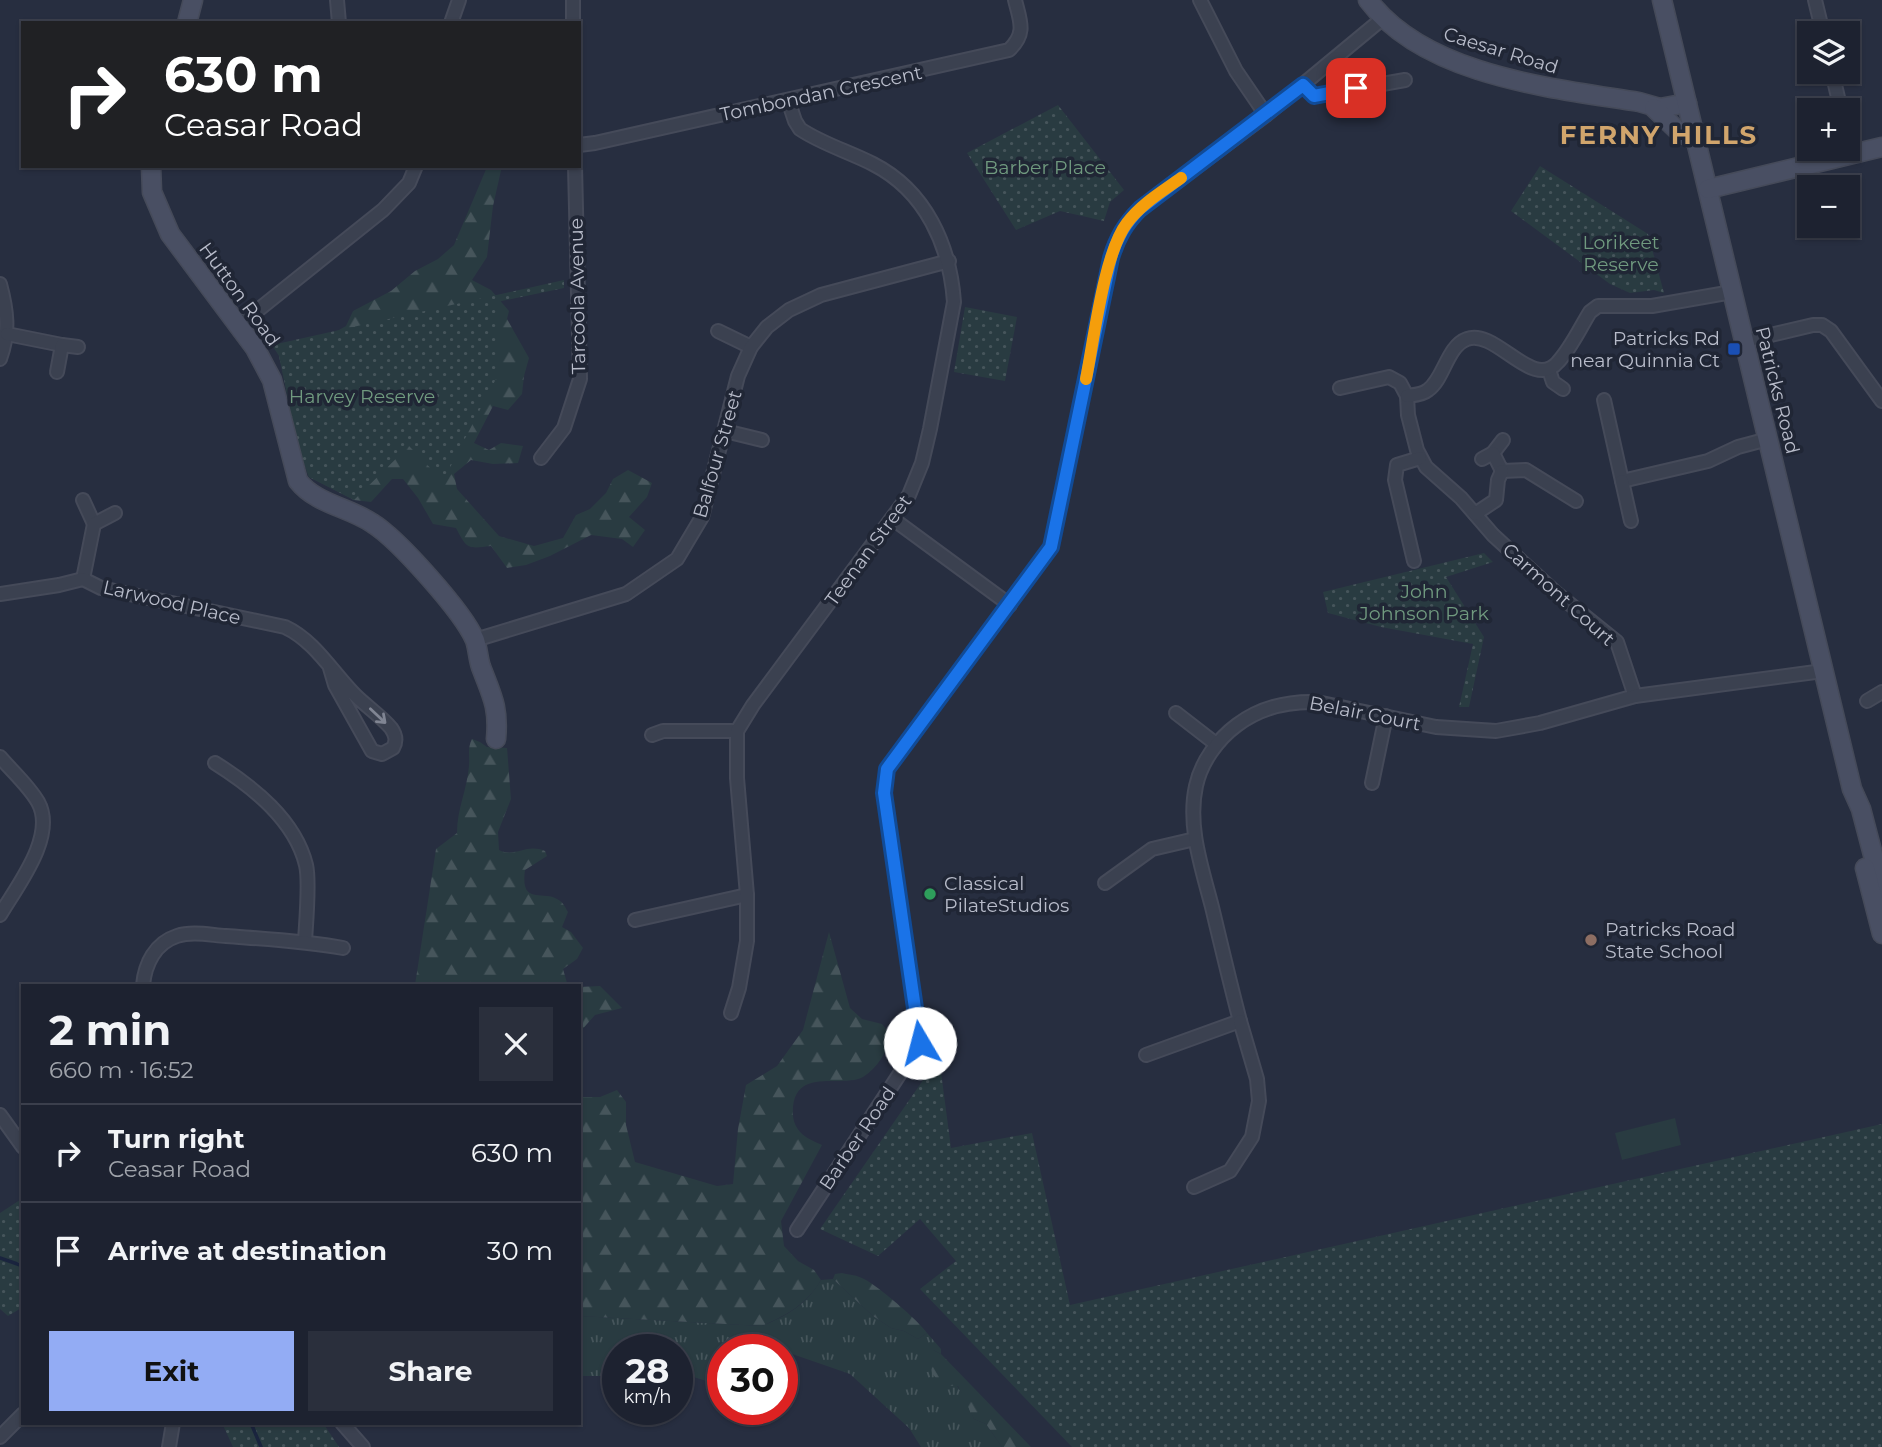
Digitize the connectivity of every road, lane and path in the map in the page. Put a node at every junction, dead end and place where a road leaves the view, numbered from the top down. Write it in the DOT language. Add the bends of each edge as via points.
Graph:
graph roads {
  1 [pos="192,0"];
  2 [pos="338,0"];
  3 [pos="458,0"];
  4 [pos="573,0"];
  5 [pos="1015,0"];
  6 [pos="1200,0"];
  7 [pos="1368,0"];
  8 [pos="1662,0"];
  9 [pos="1815,0"];
  10 [pos="1382,19"];
  11 [pos="187,21"];
  12 [pos="339,21"];
  13 [pos="452,21"];
  14 [pos="573,21"];
  15 [pos="1820,21"];
  16 [pos="1405,80"];
  17 [pos="1303,85"];
  18 [pos="1686,98"];
  19 [pos="788,100"];
  20 [pos="1647,105"];
  21 [pos="1266,115"];
  22 [pos="1696,141"];
  23 [pos="581,145"];
  24 [pos="1860,146"];
  25 [pos="1882,147"];
  26 [pos="1800,161"];
  27 [pos="151,168"];
  28 [pos="415,168"];
  29 [pos="575,168"];
  30 [pos="1708,189"];
  31 [pos="949,261"];
  32 [pos="0,284"];
  33 [pos="1732,292"];
  34 [pos="238,326"];
  35 [pos="718,331"];
  36 [pos="7,334"];
  37 [pos="1745,341"];
  38 [pos="62,345"];
  39 [pos="78,347"];
  40 [pos="751,347"];
  41 [pos="0,359"];
  42 [pos="1549,370"];
  43 [pos="57,372"];
  44 [pos="1340,388"];
  45 [pos="1563,389"];
  46 [pos="1407,396"];
  47 [pos="1604,400"];
  48 [pos="1882,401"];
  49 [pos="725,431"];
  50 [pos="1768,439"];
  51 [pos="762,440"];
  52 [pos="1503,440"];
  53 [pos="541,458"];
  54 [pos="1420,458"];
  55 [pos="1502,471"];
  56 [pos="1622,481"];
  57 [pos="83,500"];
  58 [pos="1576,501"];
  59 [pos="115,513"];
  60 [pos="1475,514"];
  61 [pos="893,519"];
  62 [pos="1631,522"];
  63 [pos="94,524"];
  64 [pos="1414,561"];
  65 [pos="83,579"];
  66 [pos="0,594"];
  67 [pos="1010,605"];
  68 [pos="475,640"];
  69 [pos="330,668"];
  70 [pos="1823,671"];
  71 [pos="1882,692"];
  72 [pos="1635,696"];
  73 [pos="1867,701"];
  74 [pos="1175,713"];
  75 [pos="1386,716"];
  76 [pos="737,731"];
  77 [pos="653,735"];
  78 [pos="496,739"];
  79 [pos="1216,744"];
  80 [pos="0,757"];
  81 [pos="215,763"];
  82 [pos="1372,783"];
  83 [pos="1852,789"];
  84 [pos="1195,839"];
  85 [pos="1105,883"];
  86 [pos="1882,889"];
  87 [pos="747,895"];
  88 [pos="0,915"];
  89 [pos="635,920"];
  90 [pos="1882,934"];
  91 [pos="305,941"];
  92 [pos="343,948"];
  93 [pos="143,984"];
  94 [pos="731,1013"];
  95 [pos="1240,1021"];
  96 [pos="1146,1055"];
  97 [pos="0,1115"];
  98 [pos="21,1144"];
  99 [pos="1194,1187"];
  100 [pos="797,1230"];
  101 [pos="21,1416"];
  102 [pos="173,1425"];
  103 [pos="344,1425"];
  104 [pos="0,1437"];
  105 [pos="169,1447"];
  106 [pos="363,1447"];
  1 -- 11 [label="street"];
  2 -- 12 [label="street"];
  3 -- 13 [label="street"];
  4 -- 14 [label="street"];
  5 -- 19 [label="street, Tombondan Crescent" via="1021,31 1009,50"];
  6 -- 21 [label="street" via="1236,71"];
  7 -- 10 [label="street, Caesar Road"];
  8 -- 18 [label="street, Patricks Road"];
  9 -- 15 [label="street"];
  10 -- 17 [label="street, Barber Road"];
  10 -- 20 [label="street, Caesar Road" via="1414,42 1455,61 1538,86"];
  16 -- 17 [label="street" via="1314,96"];
  17 -- 21 [label="street, Barber Road"];
  18 -- 20 [label="street, Caesar Road"];
  18 -- 22 [label="street, Patricks Road"];
  19 -- 23 [label="street, Tombondan Crescent"];
  19 -- 31 [label="street, Teenan Street" via="800,129 892,174 909,189 938,232"];
  20 -- 22 [label="street"];
  21 -- 67 [label="street, Barber Road" via="1140,209 1117,238 1051,547"];
  22 -- 30 [label="street, Patricks Road"];
  24 -- 25 [label="street"];
  26 -- 30 [label="street"];
  27 -- 34 [label="street, Hutton Road" via="152,192 163,222"];
  28 -- 34 [label="street" via="409,183 383,210"];
  29 -- 53 [label="street, Tarcoola Avenue" via="580,379 564,429"];
  30 -- 33 [label="street, Patricks Road"];
  31 -- 40 [label="street, Balfour Street" via="821,295 789,310"];
  31 -- 61 [label="street, Teenan Street" via="954,302 930,429 916,478"];
  32 -- 36 [label="street"];
  33 -- 37 [label="street, Patricks Road"];
  33 -- 42 [label="street" via="1652,306 1598,306"];
  34 -- 68 [label="street, Hutton Road" via="272,380 298,481 307,492 373,523 390,537 453,606"];
  35 -- 40 [label="street"];
  36 -- 38 [label="street"];
  36 -- 41 [label="street"];
  37 -- 48 [label="street" via="1822,325"];
  37 -- 50 [label="street, Patricks Road"];
  38 -- 39 [label="street"];
  38 -- 43 [label="street"];
  40 -- 49 [label="street, Balfour Street" via="738,376"];
  42 -- 45 [label="street" via="1553,382"];
  42 -- 46 [label="street" via="1537,371 1481,337 1468,338 1459,343 1430,389"];
  44 -- 46 [label="street" via="1389,377"];
  46 -- 54 [label="street"];
  47 -- 56 [label="street"];
  49 -- 51 [label="street"];
  49 -- 68 [label="street, Balfour Street" via="702,517 677,559 626,594"];
  50 -- 56 [label="street" via="1708,461"];
  50 -- 70 [label="street, Patricks Road"];
  52 -- 55 [label="street" via="1487,456"];
  54 -- 60 [label="street, Carmont Court"];
  54 -- 64 [label="street" via="1397,464 1395,471"];
  55 -- 58 [label="street" via="1526,470"];
  55 -- 60 [label="street" via="1496,500"];
  56 -- 62 [label="street"];
  57 -- 63 [label="street"];
  59 -- 63 [label="street"];
  60 -- 72 [label="street, Carmont Court" via="1555,592 1617,642"];
  61 -- 67 [label="street"];
  61 -- 76 [label="street, Teenan Street"];
  63 -- 65 [label="street"];
  65 -- 66 [label="street, Larwood Place"];
  65 -- 69 [label="street, Larwood Place" via="101,588 285,627 311,644"];
  67 -- 100 [label="street, Barber Road" via="887,769 884,793 920,1043"];
  68 -- 78 [label="street, Hutton Road" via="496,703"];
  69 -- 69 [label="street, Larwood Place, one-way" via="392,729 396,737 393,748 382,754 372,751"];
  70 -- 72 [label="street, Belair Court"];
  70 -- 83 [label="street, Patricks Road"];
  71 -- 73 [label="street"];
  72 -- 75 [label="street, Belair Court" via="1496,731 1436,727"];
  74 -- 79 [label="street"];
  75 -- 79 [label="street, Belair Court" via="1299,701 1258,711"];
  75 -- 82 [label="street"];
  76 -- 77 [label="street" via="663,731"];
  76 -- 87 [label="street"];
  79 -- 84 [label="street, Belair Court" via="1196,784"];
  80 -- 88 [label="street" via="38,802 45,819 36,852"];
  81 -- 91 [label="street" via="241,779 291,828 307,867"];
  83 -- 86 [label="street, Patricks Road"];
  83 -- 90 [label="street, Patricks Road" via="1852,811"];
  84 -- 85 [label="street" via="1152,849"];
  84 -- 95 [label="street, Belair Court"];
  87 -- 89 [label="street"];
  87 -- 94 [label="street" via="747,941"];
  91 -- 92 [label="street"];
  91 -- 93 [label="street" via="176,936 153,953"];
  95 -- 96 [label="street"];
  95 -- 99 [label="street, Belair Court" via="1257,1079 1259,1101 1252,1137 1230,1171"];
  97 -- 98 [label="street"];
  101 -- 104 [label="street"];
  102 -- 105 [label="street"];
  103 -- 106 [label="street"];
}
